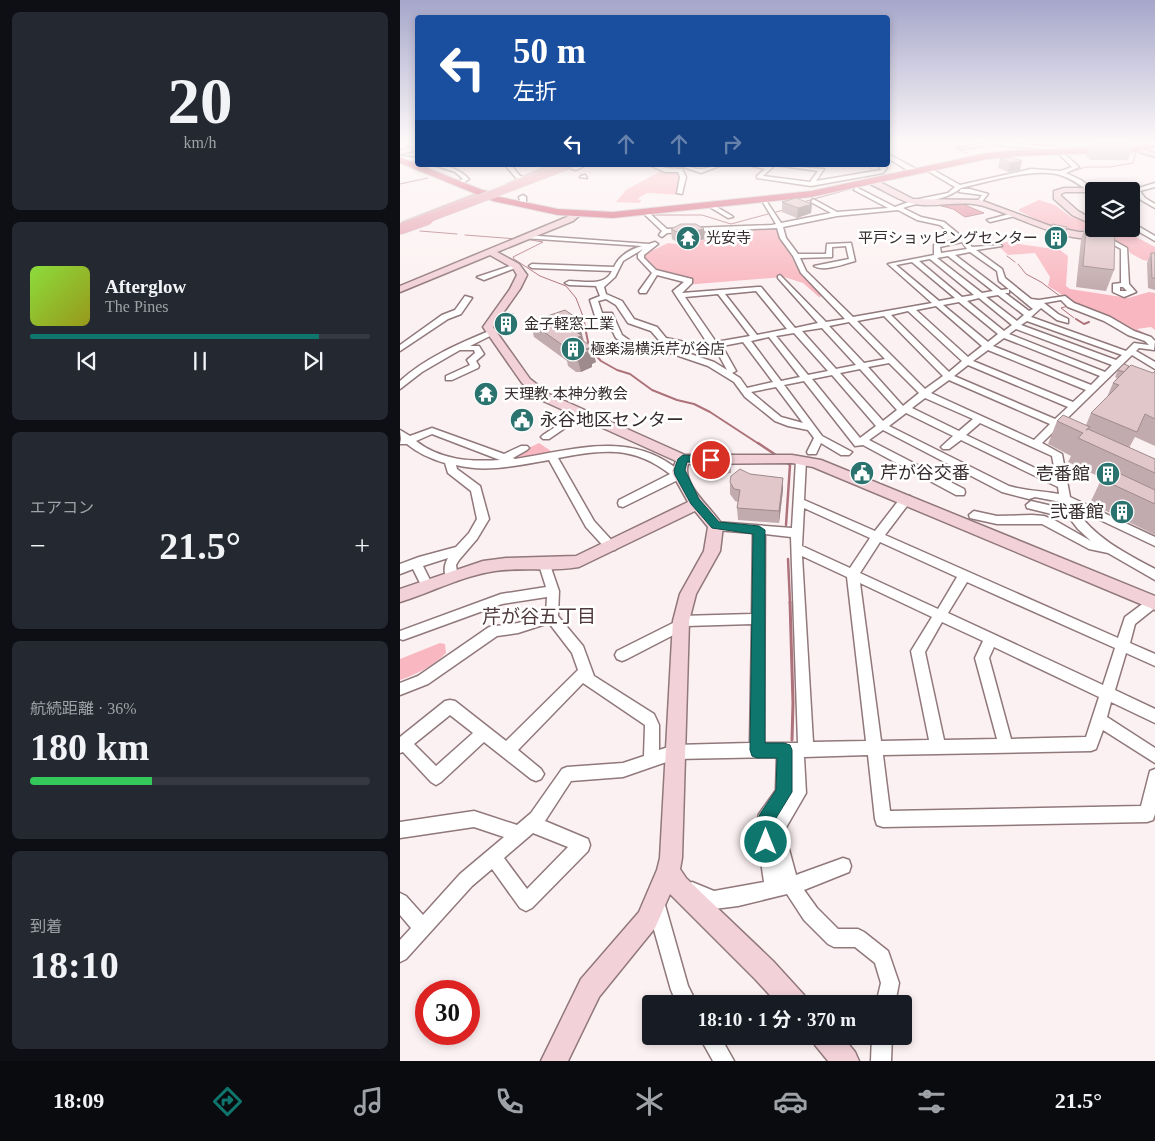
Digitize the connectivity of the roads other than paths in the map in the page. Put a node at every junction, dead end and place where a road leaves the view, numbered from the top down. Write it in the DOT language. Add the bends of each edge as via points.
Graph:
graph roads {
  1 [pos="475,191"];
  2 [pos="496,191"];
  3 [pos="499,191"];
  4 [pos="501,191"];
  5 [pos="823,191"];
  6 [pos="859,191"];
  7 [pos="901,191"];
  8 [pos="954,191"];
  9 [pos="967,191"];
  10 [pos="1063,191"];
  11 [pos="486,195"];
  12 [pos="1140,196"];
  13 [pos="763,200"];
  14 [pos="813,201"];
  15 [pos="916,201"];
  16 [pos="980,202"];
  17 [pos="710,205"];
  18 [pos="1155,206"];
  19 [pos="897,209"];
  20 [pos="645,212"];
  21 [pos="577,214"];
  22 [pos="836,214"];
  23 [pos="1013,215"];
  24 [pos="730,217"];
  25 [pos="1085,218"];
  26 [pos="990,220"];
  27 [pos="780,226"];
  28 [pos="400,227"];
  29 [pos="1140,230"];
  30 [pos="665,231"];
  31 [pos="1085,234"];
  32 [pos="1108,237"];
  33 [pos="522,239"];
  34 [pos="1155,239"];
  35 [pos="962,240"];
  36 [pos="655,244"];
  37 [pos="999,246"];
  38 [pos="969,250"];
  39 [pos="490,252"];
  40 [pos="949,254"];
  41 [pos="796,256"];
  42 [pos="830,256"];
  43 [pos="934,256"];
  44 [pos="913,260"];
  45 [pos="827,265"];
  46 [pos="981,265"];
  47 [pos="516,266"];
  48 [pos="532,266"];
  49 [pos="817,266"];
  50 [pos="967,268"];
  51 [pos="616,269"];
  52 [pos="656,272"];
  53 [pos="481,276"];
  54 [pos="780,277"];
  55 [pos="569,283"];
  56 [pos="601,284"];
  57 [pos="1125,284"];
  58 [pos="400,289"];
  59 [pos="643,291"];
  60 [pos="1007,291"];
  61 [pos="720,292"];
  62 [pos="679,295"];
  63 [pos="980,296"];
  64 [pos="605,297"];
  65 [pos="468,298"];
  66 [pos="961,300"];
  67 [pos="1040,302"];
  68 [pos="937,303"];
  69 [pos="910,309"];
  70 [pos="885,313"];
  71 [pos="1028,316"];
  72 [pos="850,320"];
  73 [pos="1065,321"];
  74 [pos="823,325"];
  75 [pos="1016,325"];
  76 [pos="795,330"];
  77 [pos="492,333"];
  78 [pos="771,335"];
  79 [pos="1004,335"];
  80 [pos="750,339"];
  81 [pos="664,340"];
  82 [pos="632,345"];
  83 [pos="715,346"];
  84 [pos="460,347"];
  85 [pos="988,347"];
  86 [pos="400,349"];
  87 [pos="1130,353"];
  88 [pos="891,360"];
  89 [pos="968,362"];
  90 [pos="1118,364"];
  91 [pos="860,366"];
  92 [pos="1155,366"];
  93 [pos="832,372"];
  94 [pos="734,375"];
  95 [pos="1106,375"];
  96 [pos="806,377"];
  97 [pos="948,377"];
  98 [pos="449,378"];
  99 [pos="778,383"];
  100 [pos="400,386"];
  101 [pos="1092,389"];
  102 [pos="744,391"];
  103 [pos="925,394"];
  104 [pos="1074,406"];
  105 [pos="904,410"];
  106 [pos="581,413"];
  107 [pos="979,419"];
  108 [pos="1057,423"];
  109 [pos="882,426"];
  110 [pos="810,427"];
  111 [pos="960,435"];
  112 [pos="546,437"];
  113 [pos="402,438"];
  114 [pos="819,438"];
  115 [pos="860,443"];
  116 [pos="1035,444"];
  117 [pos="946,447"];
  118 [pos="524,448"];
  119 [pos="847,452"];
  120 [pos="552,456"];
  121 [pos="802,457"];
  122 [pos="509,460"];
  123 [pos="450,461"];
  124 [pos="680,470"];
  125 [pos="1064,486"];
  126 [pos="960,492"];
  127 [pos="906,499"];
  128 [pos="1066,499"];
  129 [pos="800,502"];
  130 [pos="623,503"];
  131 [pos="697,504"];
  132 [pos="1031,505"];
  133 [pos="1072,512"];
  134 [pos="974,516"];
  135 [pos="716,526"];
  136 [pos="759,530"];
  137 [pos="797,533"];
  138 [pos="878,537"];
  139 [pos="1155,542"];
  140 [pos="611,547"];
  141 [pos="796,548"];
  142 [pos="1110,549"];
  143 [pos="460,550"];
  144 [pos="416,564"];
  145 [pos="545,565"];
  146 [pos="400,569"];
  147 [pos="853,574"];
  148 [pos="1155,575"];
  149 [pos="965,576"];
  150 [pos="452,578"];
  151 [pos="427,586"];
  152 [pos="553,591"];
  153 [pos="400,596"];
  154 [pos="1154,602"];
  155 [pos="942,614"];
  156 [pos="552,617"];
  157 [pos="758,619"];
  158 [pos="680,623"];
  159 [pos="403,635"];
  160 [pos="990,638"];
  161 [pos="1122,646"];
  162 [pos="622,655"];
  163 [pos="1155,660"];
  164 [pos="585,672"];
  165 [pos="400,689"];
  166 [pos="1107,693"];
  167 [pos="1155,716"];
  168 [pos="1099,720"];
  169 [pos="484,733"];
  170 [pos="402,744"];
  171 [pos="1006,746"];
  172 [pos="938,748"];
  173 [pos="875,749"];
  174 [pos="757,750"];
  175 [pos="795,750"];
  176 [pos="507,751"];
  177 [pos="675,752"];
  178 [pos="1155,756"];
  179 [pos="651,760"];
  180 [pos="536,774"];
  181 [pos="1155,776"];
  182 [pos="525,829"];
  183 [pos="400,830"];
  184 [pos="493,856"];
  185 [pos="843,866"];
  186 [pos="673,879"];
  187 [pos="783,887"];
  188 [pos="400,902"];
  189 [pos="656,903"];
  190 [pos="422,927"];
  191 [pos="400,953"];
  192 [pos="683,995"];
  193 [pos="787,995"];
  194 [pos="887,995"];
  195 [pos="714,1045"];
  196 [pos="832,1045"];
  197 [pos="882,1045"];
  198 [pos="554,1061"];
  199 [pos="724,1061"];
  200 [pos="846,1061"];
  201 [pos="881,1061"];
  1 -- 11 [label="highway"];
  2 -- 11 [label="main road"];
  3 -- 11 [label="main road"];
  4 -- 28 [label="main road, bridge"];
  5 -- 13 [label="highway"];
  6 -- 19 [label="street"];
  7 -- 15 [label="street"];
  8 -- 15 [label="street"];
  9 -- 16 [label="street" via="985,194"];
  10 -- 25 [label="street" via="1057,193 1057,197"];
  11 -- 21 [label="highway"];
  11 -- 28 [label="main road"];
  12 -- 18 [label="street"];
  13 -- 17 [label="highway"];
  13 -- 27 [label="street"];
  14 -- 22 [label="street"];
  15 -- 16 [label="street"];
  15 -- 19 [label="street"];
  16 -- 23 [label="street"];
  17 -- 20 [label="highway"];
  17 -- 24 [label="street"];
  19 -- 22 [label="street"];
  19 -- 35 [label="street" via="919,219 942,224"];
  20 -- 21 [label="highway"];
  20 -- 30 [label="street"];
  21 -- 33 [label="street"];
  22 -- 27 [label="street"];
  23 -- 26 [label="street"];
  23 -- 31 [label="street" via="1039,226"];
  27 -- 30 [label="street"];
  27 -- 41 [label="street" via="783,238"];
  29 -- 34 [label="street"];
  30 -- 36 [label="street"];
  32 -- 57 [label="street" via="1124,248"];
  33 -- 36 [label="street"];
  33 -- 39 [label="street"];
  35 -- 38 [label="street"];
  35 -- 43 [label="street" via="936,246"];
  36 -- 51 [label="street" via="632,251 620,260"];
  36 -- 52 [label="street" via="640,256"];
  37 -- 38 [label="street"];
  38 -- 40 [label="street"];
  38 -- 60 [label="street" via="1000,270"];
  39 -- 47 [label="street"];
  39 -- 58 [label="street"];
  40 -- 43 [label="street"];
  40 -- 50 [label="street"];
  41 -- 42 [label="street"];
  41 -- 72 [label="street" via="803,272"];
  42 -- 45 [label="street"];
  42 -- 45 [label="street" via="829,244 849,244 852,260"];
  43 -- 44 [label="street"];
  43 -- 63 [label="street"];
  44 -- 66 [label="street"];
  44 -- 68 [label="street" via="891,264"];
  45 -- 49 [label="street"];
  46 -- 50 [label="street"];
  47 -- 53 [label="street" via="484,278"];
  47 -- 77 [label="street" via="520,279 489,323"];
  48 -- 51 [label="street"];
  50 -- 60 [label="street"];
  51 -- 56 [label="street" via="613,276"];
  52 -- 59 [label="street"];
  52 -- 62 [label="street" via="688,281 677,291"];
  54 -- 74 [label="street"];
  55 -- 56 [label="street"];
  56 -- 64 [label="street"];
  60 -- 63 [label="street"];
  60 -- 67 [label="street"];
  60 -- 71 [label="street"];
  60 -- 71 [label="street" via="1037,307"];
  61 -- 62 [label="street"];
  61 -- 76 [label="street" via="758,289"];
  61 -- 80 [label="street"];
  62 -- 83 [label="street"];
  63 -- 66 [label="street"];
  63 -- 75 [label="street"];
  64 -- 81 [label="street" via="619,303 631,321 654,329"];
  64 -- 82 [label="street" via="594,300 599,316 609,315 619,336"];
  65 -- 86 [label="street" via="458,312 445,317"];
  66 -- 68 [label="street"];
  66 -- 79 [label="street"];
  67 -- 73 [label="street" via="1054,317"];
  67 -- 87 [label="street" via="1062,298 1148,339 1154,345 1151,348 1137,345"];
  68 -- 69 [label="street"];
  68 -- 85 [label="street"];
  69 -- 70 [label="street"];
  69 -- 89 [label="street"];
  70 -- 72 [label="street"];
  70 -- 97 [label="street"];
  71 -- 75 [label="street"];
  71 -- 87 [label="street"];
  72 -- 74 [label="street"];
  72 -- 88 [label="street"];
  74 -- 76 [label="street"];
  74 -- 91 [label="street"];
  75 -- 79 [label="street"];
  75 -- 90 [label="street"];
  76 -- 78 [label="street"];
  76 -- 93 [label="street"];
  77 -- 84 [label="street"];
  77 -- 106 [label="street" via="534,389"];
  78 -- 80 [label="street"];
  78 -- 96 [label="street"];
  79 -- 85 [label="street"];
  79 -- 95 [label="street"];
  80 -- 83 [label="street"];
  80 -- 99 [label="street"];
  81 -- 83 [label="street" via="699,348"];
  81 -- 94 [label="street" via="673,351"];
  83 -- 94 [label="street"];
  84 -- 98 [label="street" via="476,348 480,354 471,360 475,366"];
  84 -- 100 [label="street" via="419,370"];
  85 -- 89 [label="street"];
  85 -- 101 [label="street"];
  87 -- 90 [label="street"];
  87 -- 92 [label="street"];
  88 -- 91 [label="street"];
  88 -- 103 [label="street"];
  89 -- 97 [label="street"];
  89 -- 104 [label="street"];
  90 -- 95 [label="street"];
  91 -- 93 [label="street"];
  91 -- 105 [label="street"];
  93 -- 96 [label="street"];
  93 -- 109 [label="street"];
  94 -- 102 [label="street"];
  95 -- 101 [label="street"];
  96 -- 99 [label="street"];
  96 -- 115 [label="street"];
  97 -- 103 [label="street"];
  97 -- 108 [label="street"];
  99 -- 102 [label="street"];
  99 -- 110 [label="street"];
  101 -- 104 [label="street"];
  102 -- 110 [label="street" via="778,419"];
  103 -- 105 [label="street"];
  103 -- 107 [label="street"];
  104 -- 108 [label="street"];
  105 -- 109 [label="street"];
  105 -- 111 [label="street"];
  106 -- 112 [label="street"];
  106 -- 124 [label="street" via="629,433"];
  107 -- 111 [label="street"];
  107 -- 116 [label="street"];
  108 -- 116 [label="street"];
  109 -- 115 [label="street"];
  109 -- 128 [label="street" via="1006,489"];
  110 -- 114 [label="street"];
  111 -- 117 [label="street"];
  111 -- 125 [label="street"];
  113 -- 122 [label="street" via="432,431"];
  113 -- 123 [label="street" via="420,450"];
  114 -- 119 [label="street"];
  114 -- 121 [label="street"];
  115 -- 126 [label="street"];
  116 -- 125 [label="street" via="1057,454"];
  118 -- 122 [label="street"];
  120 -- 122 [label="street"];
  120 -- 124 [label="street" via="599,448 636,451"];
  120 -- 140 [label="street" via="590,524"];
  121 -- 124 [label="street" via="696,460"];
  121 -- 127 [label="street"];
  121 -- 129 [label="street"];
  122 -- 123 [label="street" via="494,465"];
  123 -- 143 [label="street" via="452,471 476,489 483,519"];
  124 -- 130 [label="street"];
  124 -- 131 [label="street"];
  125 -- 128 [label="street"];
  127 -- 138 [label="street"];
  127 -- 154 [label="street"];
  128 -- 133 [label="street"];
  128 -- 139 [label="street"];
  129 -- 137 [label="street"];
  129 -- 138 [label="street"];
  131 -- 135 [label="street"];
  131 -- 140 [label="street"];
  132 -- 133 [label="street"];
  133 -- 142 [label="street" via="1079,523"];
  134 -- 142 [label="street" via="998,520 1044,520 1094,548"];
  135 -- 136 [label="street"];
  135 -- 158 [label="street" via="712,552 688,594"];
  136 -- 137 [label="street"];
  136 -- 157 [label="street"];
  137 -- 141 [label="street"];
  138 -- 147 [label="street"];
  138 -- 149 [label="street"];
  140 -- 145 [label="street" via="579,561"];
  141 -- 147 [label="street"];
  141 -- 175 [label="street"];
  142 -- 148 [label="street"];
  143 -- 144 [label="street"];
  143 -- 150 [label="street" via="450,565"];
  144 -- 146 [label="street"];
  144 -- 151 [label="street"];
  145 -- 150 [label="street" via="497,565"];
  145 -- 152 [label="street"];
  147 -- 155 [label="street"];
  147 -- 173 [label="street"];
  149 -- 155 [label="street"];
  149 -- 161 [label="street"];
  150 -- 151 [label="street"];
  151 -- 153 [label="street"];
  152 -- 156 [label="street"];
  152 -- 159 [label="street" via="501,599"];
  154 -- 161 [label="street" via="1130,622"];
  155 -- 160 [label="street"];
  155 -- 172 [label="street" via="918,651"];
  156 -- 164 [label="street" via="578,650"];
  156 -- 165 [label="street" via="518,628 494,631 422,680"];
  157 -- 158 [label="street"];
  157 -- 174 [label="street"];
  158 -- 162 [label="street"];
  158 -- 177 [label="street"];
  160 -- 166 [label="street"];
  160 -- 171 [label="street" via="982,658"];
  161 -- 163 [label="street"];
  161 -- 166 [label="street"];
  164 -- 176 [label="street"];
  164 -- 179 [label="street" via="588,680 648,719 652,725"];
  166 -- 167 [label="street"];
  166 -- 168 [label="street"];
  168 -- 171 [label="street" via="1091,744"];
  168 -- 178 [label="street"];
  169 -- 170 [label="street" via="450,706"];
  169 -- 170 [label="street" via="436,776"];
  169 -- 176 [label="street"];
  171 -- 172 [label="street"];
  172 -- 173 [label="street"];
  173 -- 175 [label="street"];
  173 -- 181 [label="street" via="883,819 1147,814"];
  174 -- 175 [label="street"];
  174 -- 177 [label="street"];
  175 -- 187 [label="street" via="791,792 765,820"];
  176 -- 180 [label="street"];
  177 -- 179 [label="street"];
  177 -- 186 [label="street"];
  179 -- 182 [label="street" via="623,770 567,774 537,819"];
  182 -- 183 [label="street" via="474,819"];
  182 -- 184 [label="street"];
  182 -- 184 [label="street" via="582,845 526,902"];
  184 -- 190 [label="street"];
  185 -- 187 [label="street"];
  186 -- 187 [label="street" via="714,900"];
  186 -- 189 [label="street"];
  186 -- 193 [label="street"];
  187 -- 194 [label="street" via="834,938 858,938 882,957 890,983"];
  188 -- 190 [label="street"];
  189 -- 192 [label="street"];
  189 -- 198 [label="street" via="647,920 590,988"];
  190 -- 191 [label="street"];
  195 -- 199 [label="street"];
  196 -- 200 [label="street"];
  197 -- 201 [label="street"];
}
